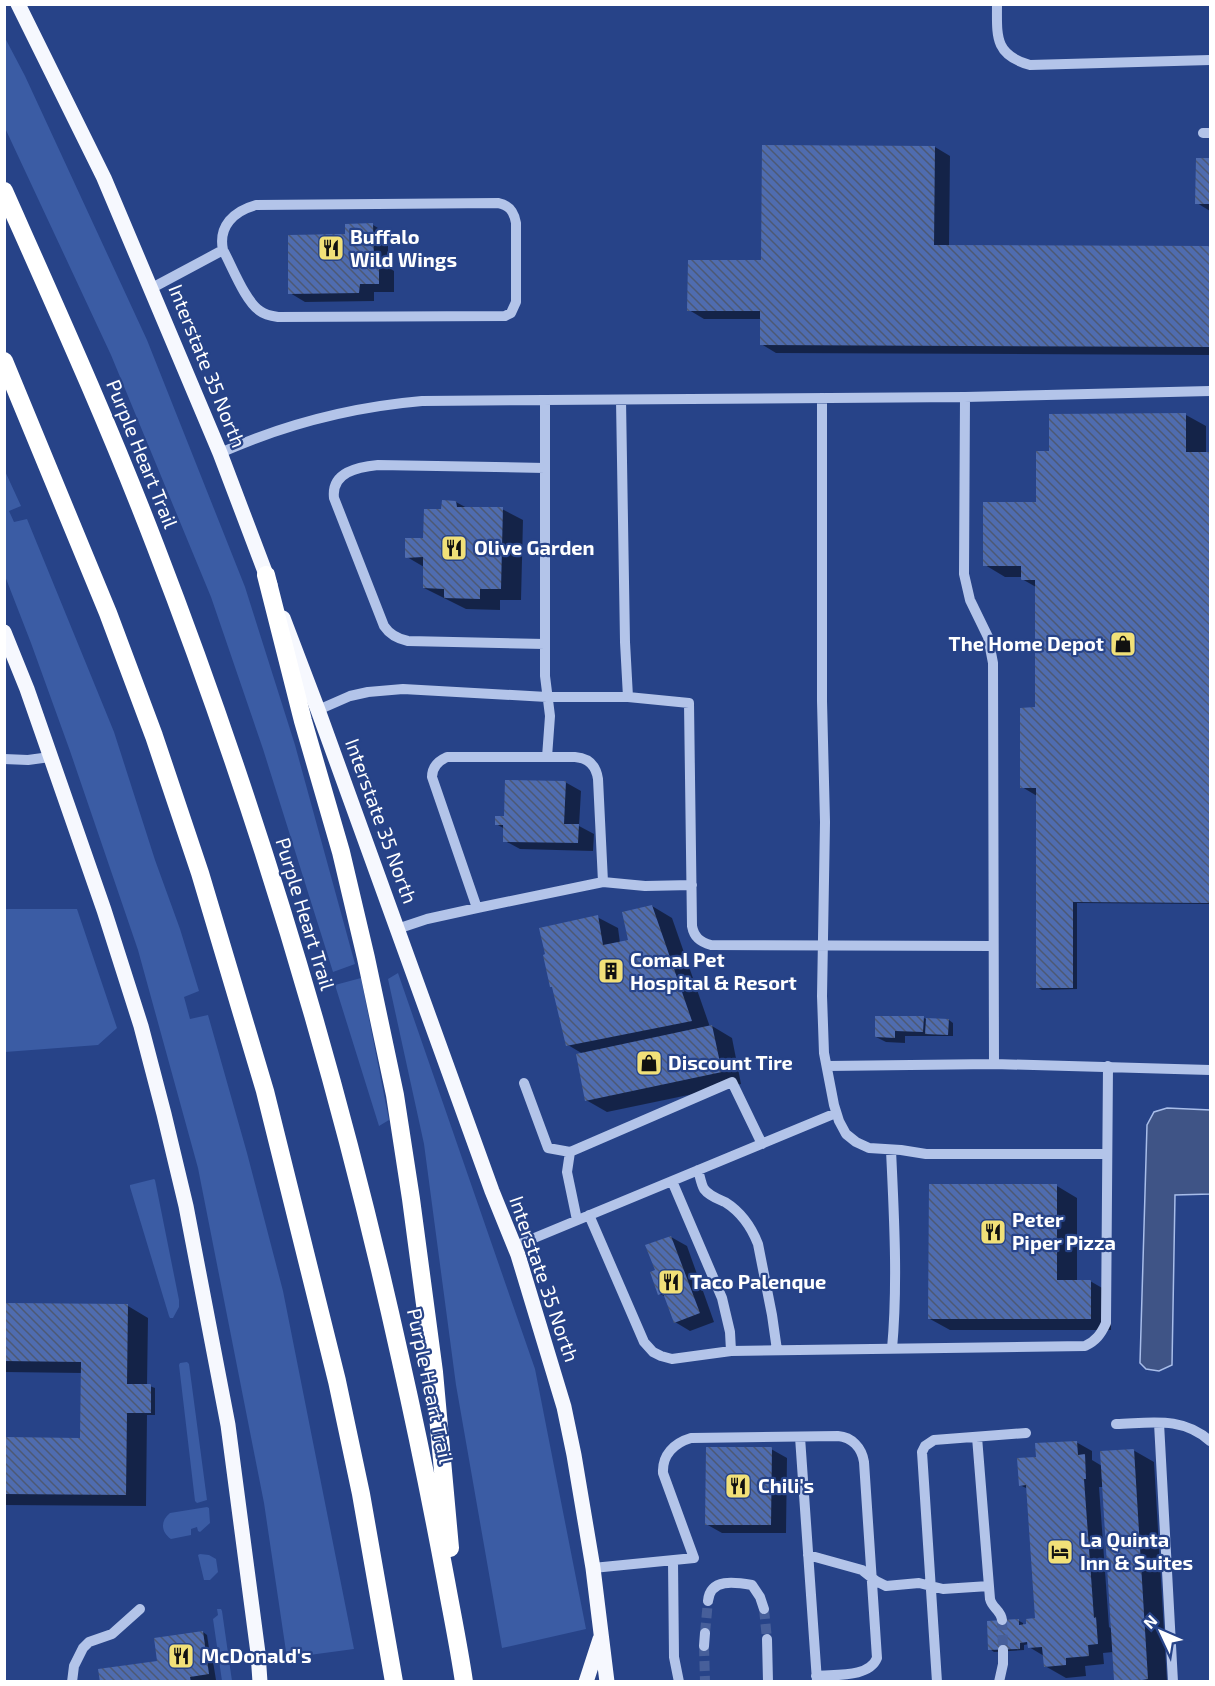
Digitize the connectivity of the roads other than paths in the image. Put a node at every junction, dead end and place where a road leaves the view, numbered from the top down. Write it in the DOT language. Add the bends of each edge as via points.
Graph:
graph roads {
  1 [pos="18,4"];
  2 [pos="997,4"];
  3 [pos="1210,60"];
  4 [pos="4,190"];
  5 [pos="223,250"];
  6 [pos="152,288"];
  7 [pos="4,361"];
  8 [pos="1210,391"];
  9 [pos="965,397"];
  10 [pos="822,398"];
  11 [pos="545,400"];
  12 [pos="621,400"];
  13 [pos="220,453"];
  14 [pos="545,468"];
  15 [pos="266,575"];
  16 [pos="4,632"];
  17 [pos="545,644"];
  18 [pos="547,697"];
  19 [pos="628,697"];
  20 [pos="318,710"];
  21 [pos="50,757"];
  22 [pos="548,757"];
  23 [pos="4,759"];
  24 [pos="603,882"];
  25 [pos="692,885"];
  26 [pos="477,908"];
  27 [pos="398,929"];
  28 [pos="823,945"];
  29 [pos="993,946"];
  30 [pos="993,1064"];
  31 [pos="827,1066"];
  32 [pos="1108,1066"];
  33 [pos="1210,1070"];
  34 [pos="524,1083"];
  35 [pos="836,1113"];
  36 [pos="762,1144"];
  37 [pos="891,1150"];
  38 [pos="570,1152"];
  39 [pos="1107,1154"];
  40 [pos="698,1170"];
  41 [pos="672,1180"];
  42 [pos="589,1215"];
  43 [pos="577,1220"];
  44 [pos="515,1246"];
  45 [pos="892,1349"];
  46 [pos="777,1350"];
  47 [pos="731,1351"];
  48 [pos="1159,1423"];
  49 [pos="1116,1424"];
  50 [pos="1026,1433"];
  51 [pos="800,1437"];
  52 [pos="977,1437"];
  53 [pos="1210,1441"];
  54 [pos="808,1555"];
  55 [pos="672,1561"];
  56 [pos="593,1568"];
  57 [pos="872,1577"];
  58 [pos="931,1586"];
  59 [pos="989,1586"];
  60 [pos="708,1601"];
  61 [pos="140,1609"];
  62 [pos="764,1609"];
  63 [pos="1002,1620"];
  64 [pos="602,1632"];
  65 [pos="705,1633"];
  66 [pos="767,1639"];
  67 [pos="704,1646"];
  68 [pos="1003,1650"];
  69 [pos="258,1653"];
  70 [pos="463,1674"];
  71 [pos="393,1677"];
  72 [pos="816,1679"];
  73 [pos="72,1682"];
  74 [pos="260,1682"];
  75 [pos="272,1682"];
  76 [pos="586,1682"];
  77 [pos="607,1682"];
  78 [pos="679,1682"];
  79 [pos="768,1682"];
  80 [pos="937,1682"];
  81 [pos="999,1682"];
  82 [pos="1173,1682"];
  1 -- 6 [label="main road, Interstate 35 North" via="104,178"];
  2 -- 3 [label="street" via="997,37 1008,56 1017,62 1030,65"];
  4 -- 70 [label="highway, Purple Heart Trail" via="86,375 155,545 228,745 283,913 339,1106 380,1268 425,1467"];
  5 -- 5 [label="street" via="249,301 269,316 498,317 511,314 516,302 515,216 506,204 256,205 228,221 222,235"];
  5 -- 6 [label="street"];
  6 -- 13 [label="main road, Interstate 35 North"];
  7 -- 71 [label="highway" via="108,613 154,736 213,916 265,1092 334,1369 361,1494"];
  8 -- 9 [label="street"];
  9 -- 10 [label="street"];
  9 -- 29 [label="street" via="964,574 970,600 988,637 993,663"];
  10 -- 12 [label="street"];
  10 -- 28 [label="street"];
  11 -- 12 [label="street"];
  11 -- 13 [label="street" via="395,404 294,425"];
  11 -- 14 [label="street"];
  12 -- 19 [label="street"];
  13 -- 15 [label="main road, Interstate 35 North"];
  14 -- 17 [label="street"];
  14 -- 17 [label="street" via="372,465 341,476 333,492 388,632 408,641"];
  15 -- 20 [label="main road, Interstate 35 North"];
  15 -- 70 [label="highway" via="341,852 395,1095 434,1372"];
  16 -- 21 [label="main road"];
  17 -- 18 [label="street"];
  18 -- 19 [label="street"];
  18 -- 20 [label="street" via="403,689 350,696"];
  18 -- 22 [label="street"];
  19 -- 25 [label="street" via="689,703"];
  20 -- 27 [label="main road, Interstate 35 North"];
  21 -- 23 [label="street"];
  21 -- 69 [label="main road" via="141,1026 186,1206 228,1425"];
  22 -- 24 [label="street" via="581,757 597,773"];
  22 -- 26 [label="street" via="452,757 442,759 433,769 433,782"];
  24 -- 25 [label="street"];
  24 -- 26 [label="street"];
  25 -- 28 [label="street" via="692,926 704,943"];
  26 -- 27 [label="street"];
  27 -- 44 [label="main road, Interstate 35 North"];
  28 -- 29 [label="street"];
  28 -- 31 [label="street" via="823,1044"];
  29 -- 30 [label="street"];
  30 -- 31 [label="street"];
  30 -- 32 [label="street"];
  31 -- 35 [label="street"];
  32 -- 33 [label="street"];
  32 -- 39 [label="street"];
  34 -- 38 [label="street" via="548,1148"];
  35 -- 36 [label="street"];
  35 -- 37 [label="street" via="846,1134 856,1142"];
  36 -- 38 [label="street" via="732,1082"];
  36 -- 40 [label="street"];
  37 -- 39 [label="street" via="926,1154"];
  37 -- 45 [label="street" via="895,1314"];
  38 -- 43 [label="street" via="567,1172"];
  39 -- 45 [label="street" via="1106,1323 1096,1340 1085,1346"];
  40 -- 41 [label="street"];
  40 -- 46 [label="street" via="708,1193 742,1216 755,1236"];
  41 -- 42 [label="street"];
  41 -- 47 [label="street" via="722,1298"];
  42 -- 43 [label="street"];
  42 -- 47 [label="street" via="644,1342 653,1352 672,1359"];
  43 -- 44 [label="street"];
  44 -- 56 [label="main road, Interstate 35 North" via="564,1407"];
  45 -- 46 [label="street"];
  46 -- 47 [label="street"];
  48 -- 49 [label="street"];
  48 -- 53 [label="street" via="1182,1425"];
  48 -- 82 [label="street"];
  50 -- 52 [label="street"];
  51 -- 54 [label="street"];
  51 -- 55 [label="street" via="690,1438 671,1449 664,1460 663,1473 694,1558"];
  51 -- 57 [label="street" via="844,1436 860,1450"];
  52 -- 58 [label="street" via="934,1440 922,1452"];
  52 -- 59 [label="street"];
  54 -- 57 [label="street" via="862,1570"];
  54 -- 72 [label="street"];
  55 -- 56 [label="street"];
  55 -- 78 [label="street" via="674,1657"];
  56 -- 64 [label="main road, Interstate 35 North"];
  57 -- 58 [label="street" via="886,1586"];
  57 -- 72 [label="street" via="875,1662 863,1672"];
  58 -- 59 [label="street"];
  58 -- 80 [label="street"];
  59 -- 63 [label="street" via="990,1602"];
  60 -- 62 [label="street" via="717,1585 730,1581 752,1585"];
  61 -- 73 [label="street" via="112,1634 82,1648"];
  64 -- 76 [label="main road"];
  64 -- 77 [label="main road, Interstate 35 North"];
  65 -- 67 [label="street"];
  66 -- 79 [label="street"];
  68 -- 81 [label="street"];
  69 -- 74 [label="main road"];
  69 -- 75 [label="main road"];
}
